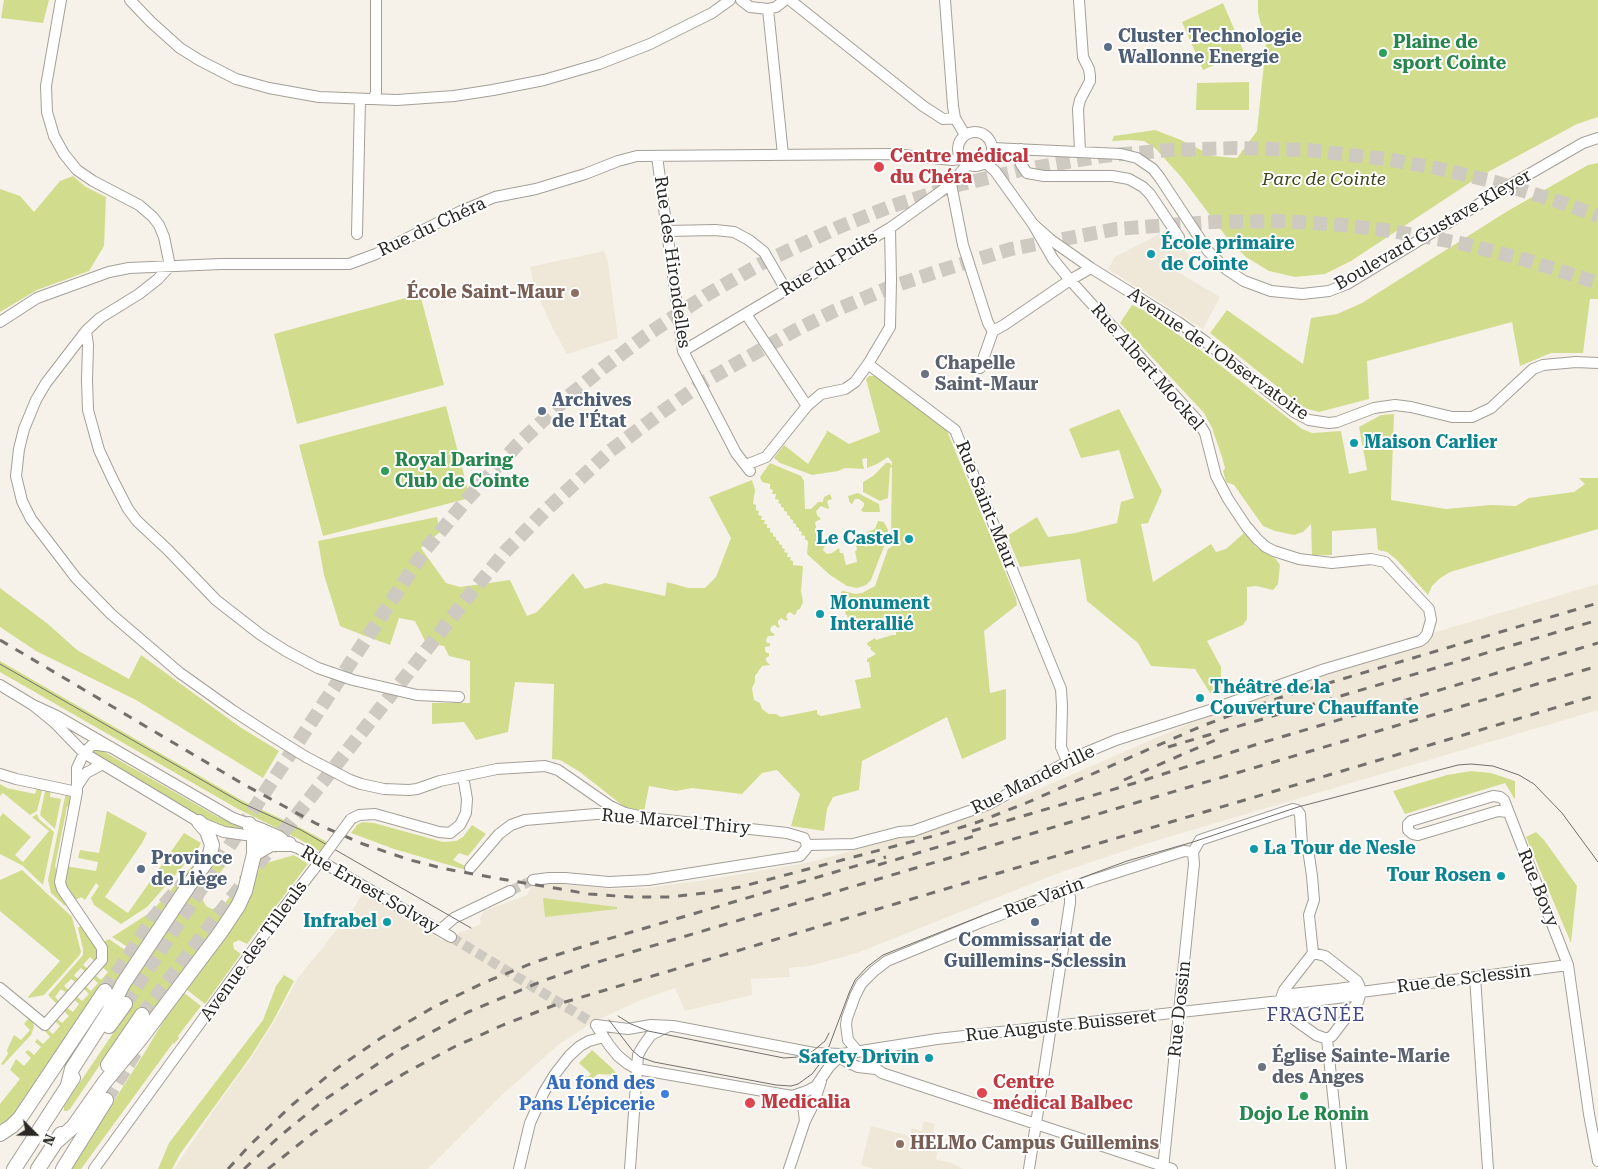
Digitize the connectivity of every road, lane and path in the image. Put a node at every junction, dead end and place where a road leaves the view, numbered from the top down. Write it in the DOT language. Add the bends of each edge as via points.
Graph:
graph roads {
  1 [pos="61,0"];
  2 [pos="130,0"];
  3 [pos="376,0"];
  4 [pos="730,0"];
  5 [pos="741,0"];
  6 [pos="785,0"];
  7 [pos="790,0"];
  8 [pos="945,0"];
  9 [pos="1079,0"];
  10 [pos="768,9"];
  11 [pos="360,99"];
  12 [pos="373,99"];
  13 [pos="955,118"];
  14 [pos="965,135"];
  15 [pos="1598,138"];
  16 [pos="992,148"];
  17 [pos="1021,149"];
  18 [pos="1080,151"];
  19 [pos="783,155"];
  20 [pos="657,156"];
  21 [pos="964,162"];
  22 [pos="986,162"];
  23 [pos="1164,182"];
  24 [pos="952,184"];
  25 [pos="1150,194"];
  26 [pos="1033,224"];
  27 [pos="890,228"];
  28 [pos="667,231"];
  29 [pos="357,234"];
  30 [pos="1179,237"];
  31 [pos="170,266"];
  32 [pos="1091,268"];
  33 [pos="1070,280"];
  34 [pos="786,290"];
  35 [pos="746,314"];
  36 [pos="0,322"];
  37 [pos="86,331"];
  38 [pos="993,331"];
  39 [pos="683,351"];
  40 [pos="868,364"];
  41 [pos="1598,364"];
  42 [pos="980,368"];
  43 [pos="807,406"];
  44 [pos="1429,626"];
  45 [pos="0,685"];
  46 [pos="459,697"];
  47 [pos="33,705"];
  48 [pos="111,748"];
  49 [pos="84,754"];
  50 [pos="1067,762"];
  51 [pos="101,765"];
  52 [pos="0,774"];
  53 [pos="463,776"];
  54 [pos="77,790"];
  55 [pos="1508,812"];
  56 [pos="625,813"];
  57 [pos="199,822"];
  58 [pos="252,830"];
  59 [pos="289,844"];
  60 [pos="807,845"];
  61 [pos="1193,852"];
  62 [pos="254,854"];
  63 [pos="470,868"];
  64 [pos="534,880"];
  65 [pos="1067,889"];
  66 [pos="510,891"];
  67 [pos="440,930"];
  68 [pos="451,936"];
  69 [pos="1313,953"];
  70 [pos="1568,965"];
  71 [pos="1475,977"];
  72 [pos="0,988"];
  73 [pos="105,991"];
  74 [pos="1361,992"];
  75 [pos="1280,1001"];
  76 [pos="125,1004"];
  77 [pos="1179,1012"];
  78 [pos="142,1016"];
  79 [pos="673,1026"];
  80 [pos="1052,1027"];
  81 [pos="604,1037"];
  82 [pos="1327,1039"];
  83 [pos="861,1051"];
  84 [pos="841,1056"];
  85 [pos="637,1069"];
  86 [pos="876,1070"];
  87 [pos="658,1073"];
  88 [pos="821,1081"];
  89 [pos="68,1085"];
  90 [pos="637,1087"];
  91 [pos="792,1096"];
  92 [pos="106,1100"];
  93 [pos="805,1121"];
  94 [pos="1037,1125"];
  95 [pos="0,1134"];
  96 [pos="56,1142"];
  97 [pos="1598,1161"];
  98 [pos="1166,1168"];
  99 [pos="14,1169"];
  100 [pos="38,1169"];
  101 [pos="63,1169"];
  102 [pos="94,1169"];
  103 [pos="519,1169"];
  104 [pos="630,1169"];
  105 [pos="789,1169"];
  106 [pos="1029,1169"];
  107 [pos="1341,1169"];
  108 [pos="1488,1169"];
  1 -- 31 [label="street" via="46,86 47,112 54,136 77,170 150,213 164,236"];
  2 -- 11 [label="street" via="180,48 236,79 296,94"];
  3 -- 12 [label="street" via="376,93"];
  4 -- 12 [label="street" via="659,40 599,64 544,80 445,96"];
  5 -- 10 [label="street" via="750,7"];
  6 -- 10 [label="street"];
  7 -- 13 [label="street" via="923,106 943,119"];
  8 -- 13 [label="street"];
  9 -- 18 [label="street" via="1083,57 1090,76 1078,110"];
  10 -- 19 [label="street"];
  11 -- 12 [label="street"];
  11 -- 29 [label="street"];
  13 -- 14 [label="street"];
  14 -- 16 [label="street" via="974,132 984,135"];
  14 -- 21 [label="street" via="958,147"];
  15 -- 23 [label="street, Boulevard Gustave Kleyer" via="1512,184 1347,284 1314,293 1271,291 1244,281 1231,272 1208,250"];
  16 -- 17 [label="street, Boulevard Gustave Kleyer"];
  16 -- 22 [label="street"];
  17 -- 18 [label="street, Boulevard Gustave Kleyer"];
  17 -- 25 [label="street" via="1021,164 1027,174 1112,176 1129,179"];
  18 -- 23 [label="street, Boulevard Gustave Kleyer" via="1137,158"];
  19 -- 20 [label="street, Rue du Chéra"];
  19 -- 21 [label="street, Rue du Chéra" via="893,154"];
  20 -- 28 [label="street, Rue des Hirondelles"];
  20 -- 31 [label="street, Rue du Chéra" via="637,156 585,174 495,197 349,264"];
  21 -- 22 [label="street" via="976,167"];
  21 -- 24 [label="street, Rue du Puits"];
  22 -- 26 [label="street, Avenue de l'Observatoire"];
  23 -- 25 [label="street"];
  24 -- 27 [label="street, Rue du Puits"];
  24 -- 38 [label="street" via="962,245"];
  25 -- 30 [label="street"];
  26 -- 32 [label="street, Avenue de l'Observatoire"];
  26 -- 33 [label="street, Rue Albert Mockel" via="1053,259"];
  27 -- 34 [label="street, Rue du Puits"];
  27 -- 40 [label="street" via="890,327"];
  28 -- 34 [label="street" via="734,232 764,252"];
  28 -- 39 [label="street, Rue des Hirondelles"];
  31 -- 36 [label="street, Rue du Chéra" via="109,272 37,298"];
  31 -- 37 [label="street" via="140,294 100,318"];
  32 -- 33 [label="street"];
  32 -- 41 [label="street, Avenue de l'Observatoire" via="1178,322 1294,412 1320,423 1337,422 1374,408 1395,405 1452,417 1472,417 1491,408 1533,369 1542,365"];
  33 -- 38 [label="street"];
  33 -- 44 [label="street, Rue Albert Mockel" via="1197,420 1205,433 1216,476 1257,540 1274,551 1299,559 1332,563 1371,559 1385,562 1429,609"];
  34 -- 35 [label="street, Rue du Puits"];
  35 -- 39 [label="street, Rue du Puits"];
  35 -- 43 [label="street"];
  37 -- 46 [label="street" via="88,410 99,450 113,480 137,521 216,600 261,635 318,668 418,695"];
  37 -- 53 [label="street" via="36,400 24,429 16,476 26,510 76,578 111,614 180,673 269,734 327,768 361,784 391,790 417,789"];
  38 -- 42 [label="street"];
  39 -- 43 [label="street, Rue des Hirondelles" via="736,453 748,468 766,456"];
  40 -- 43 [label="street" via="855,382 845,389 821,394"];
  40 -- 50 [label="street, Rue Saint-Maur" via="955,430 1061,688 1060,742"];
  44 -- 50 [label="street, Rue Mandeville" via="1426,636 1420,641 1325,669 1116,740"];
  45 -- 47 [label="street, Rue Ernest Solvay"];
  47 -- 48 [label="street, Rue Ernest Solvay"];
  47 -- 49 [label="street, Rue Ernest Solvay"];
  48 -- 49 [label="street" via="94,744"];
  48 -- 58 [label="street, Rue Ernest Solvay"];
  49 -- 51 [label="street, Rue Ernest Solvay"];
  49 -- 54 [label="street" via="77,768"];
  50 -- 60 [label="street, Rue Mandeville" via="989,804 913,831 853,844"];
  51 -- 54 [label="street" via="86,773"];
  51 -- 57 [label="street, Rue Ernest Solvay"];
  52 -- 54 [label="street"];
  53 -- 56 [label="street" via="497,769 545,766 558,770"];
  53 -- 102 [label="street, Avenue des Tilleuls, bridge" via="466,813 460,825 450,833 375,814 351,819"];
  54 -- 72 [label="street" via="60,882 102,948 103,956 45,1025"];
  55 -- 55 [label="street, Rue Bovy" via="1418,834 1408,830 1411,821 1493,796 1504,800"];
  55 -- 70 [label="street, Rue Bovy"];
  56 -- 60 [label="street, Rue Marcel Thiry" via="787,833 804,838"];
  56 -- 63 [label="street, Rue Marcel Thiry" via="517,822 500,834"];
  57 -- 58 [label="street, Rue Ernest Solvay" via="224,832"];
  57 -- 89 [label="highway" via="212,845 209,858 123,984 72,1069"];
  58 -- 59 [label="street, Rue Ernest Solvay"];
  58 -- 62 [label="highway"];
  59 -- 62 [label="highway" via="271,844"];
  59 -- 67 [label="street, Rue Ernest Solvay"];
  60 -- 64 [label="street" via="800,856 648,880"];
  61 -- 65 [label="street, Rue Varin" via="1175,853"];
  61 -- 69 [label="street" via="1200,840 1297,810 1302,845 1308,849 1312,876 1314,900 1309,915"];
  61 -- 77 [label="street, Rue Dossin"];
  62 -- 96 [label="highway" via="245,891 220,933 73,1127"];
  65 -- 80 [label="street" via="1070,903"];
  65 -- 83 [label="street, Rue Varin" via="905,952 879,966 861,984 847,1018 848,1040"];
  66 -- 67 [label="street" via="454,918"];
  67 -- 68 [label="street, Rue Ernest Solvay"];
  69 -- 74 [label="street" via="1325,956 1357,981"];
  69 -- 75 [label="street" via="1284,990"];
  70 -- 71 [label="street, Rue de Sclessin"];
  70 -- 97 [label="street, Rue Bovy"];
  71 -- 74 [label="street, Rue de Sclessin"];
  71 -- 108 [label="street"];
  73 -- 95 [label="highway" via="20,1118"];
  74 -- 75 [label="street, Rue de Sclessin" via="1353,996 1289,1004"];
  74 -- 82 [label="street" via="1358,1002"];
  75 -- 77 [label="street, Rue Auguste Buisseret"];
  75 -- 82 [label="street" via="1294,1020"];
  76 -- 89 [label="highway"];
  77 -- 80 [label="street, Rue Auguste Buisseret"];
  77 -- 98 [label="street, Rue Dossin"];
  78 -- 96 [label="highway"];
  79 -- 81 [label="street" via="628,1029 596,1025"];
  79 -- 84 [label="street"];
  79 -- 85 [label="street" via="658,1030 646,1040 638,1055"];
  80 -- 83 [label="street, Rue Auguste Buisseret"];
  80 -- 94 [label="street"];
  81 -- 85 [label="street" via="618,1056"];
  81 -- 103 [label="street" via="580,1046 555,1074 530,1123"];
  82 -- 107 [label="street"];
  83 -- 84 [label="street, Rue Auguste Buisseret"];
  83 -- 86 [label="street, Rue Varin"];
  84 -- 86 [label="street" via="858,1067"];
  84 -- 88 [label="street"];
  85 -- 87 [label="street"];
  85 -- 90 [label="street"];
  86 -- 94 [label="street"];
  87 -- 90 [label="street" via="643,1079"];
  87 -- 91 [label="street"];
  88 -- 91 [label="street" via="812,1089"];
  88 -- 93 [label="street"];
  89 -- 99 [label="highway"];
  90 -- 104 [label="street"];
  91 -- 93 [label="street" via="803,1105"];
  92 -- 101 [label="highway"];
  93 -- 105 [label="street"];
  94 -- 98 [label="street"];
  94 -- 106 [label="street"];
  96 -- 100 [label="highway"];
}
